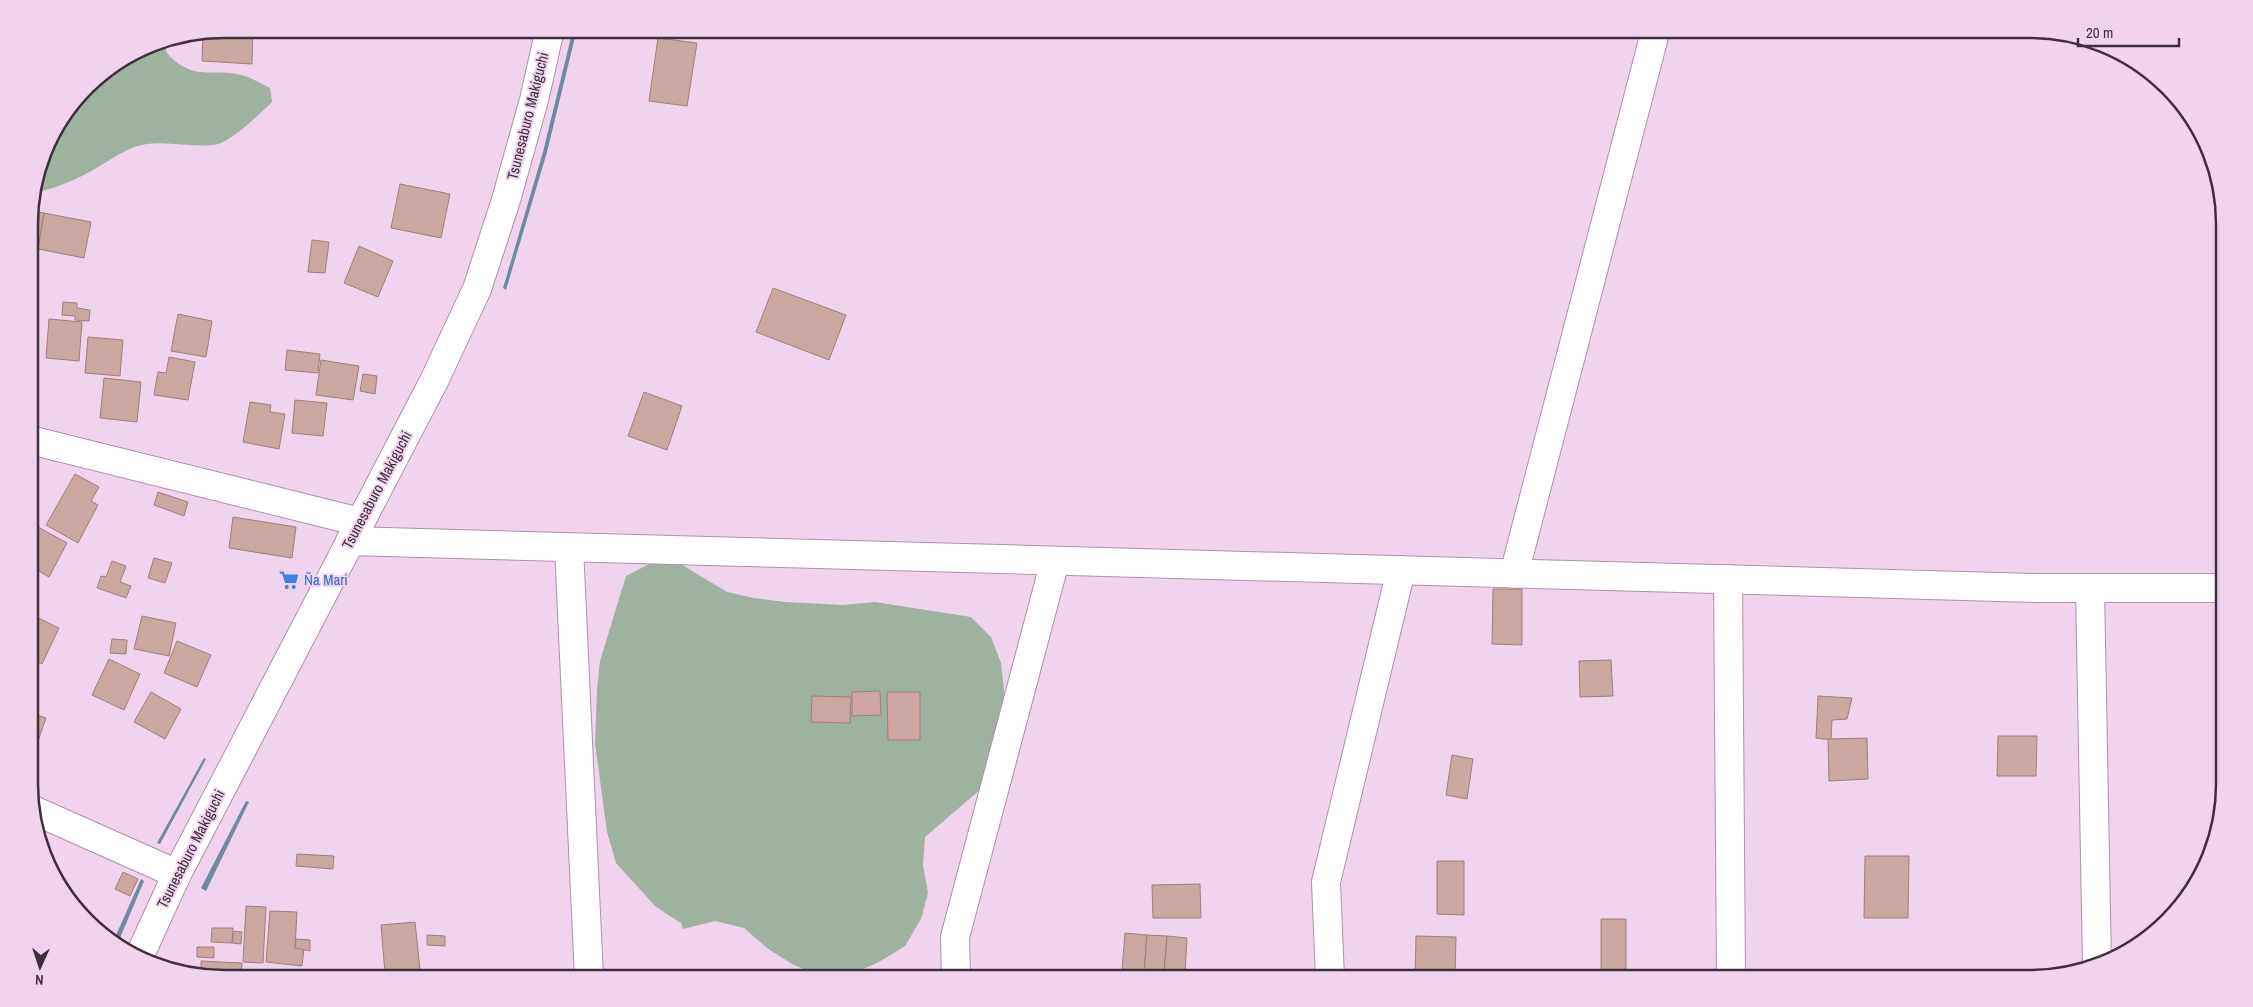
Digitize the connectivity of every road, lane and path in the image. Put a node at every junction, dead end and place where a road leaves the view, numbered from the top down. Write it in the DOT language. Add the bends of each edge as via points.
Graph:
graph roads {
  1 [pos="548,38"];
  2 [pos="1654,38"];
  3 [pos="38,442"];
  4 [pos="355,532"];
  5 [pos="569,548"];
  6 [pos="1055,561"];
  7 [pos="1401,570"];
  8 [pos="1514,574"];
  9 [pos="1728,579"];
  10 [pos="2090,588"];
  11 [pos="2216,588"];
  12 [pos="40,813"];
  13 [pos="177,874"];
  14 [pos="142,950"];
  15 [pos="2097,956"];
  16 [pos="589,970"];
  17 [pos="956,970"];
  18 [pos="1330,970"];
  19 [pos="1731,970"];
  1 -- 4 [label="street, Tsunesaburo Makiguchi" via="532,109 477,289 434,381"];
  2 -- 8 [label="street"];
  3 -- 4 [label="street"];
  4 -- 5 [label="street"];
  4 -- 13 [label="street, Tsunesaburo Makiguchi"];
  5 -- 6 [label="street"];
  5 -- 16 [label="street"];
  6 -- 7 [label="street"];
  6 -- 17 [label="street" via="956,937"];
  7 -- 8 [label="street"];
  7 -- 18 [label="street" via="1326,882"];
  8 -- 9 [label="street"];
  9 -- 10 [label="street"];
  9 -- 19 [label="street"];
  10 -- 11 [label="street"];
  10 -- 15 [label="street"];
  12 -- 13 [label="street"];
  13 -- 14 [label="street, Tsunesaburo Makiguchi"];
}
